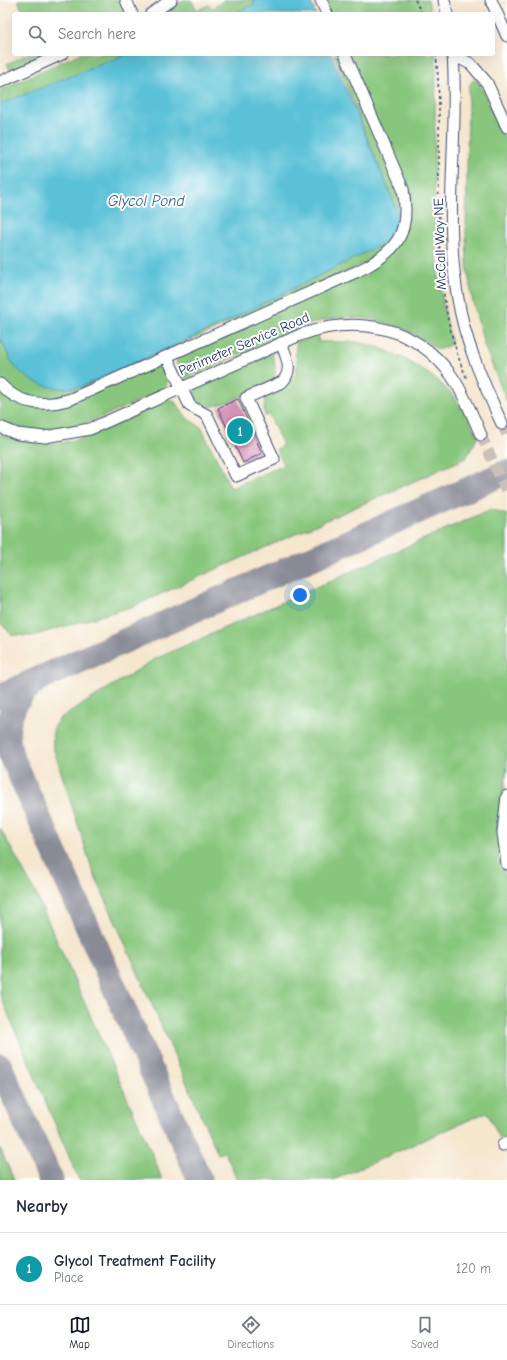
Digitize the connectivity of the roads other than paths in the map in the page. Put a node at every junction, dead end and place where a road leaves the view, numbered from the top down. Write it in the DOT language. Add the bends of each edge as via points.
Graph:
graph roads {
  1 [pos="126,0"];
  2 [pos="171,0"];
  3 [pos="321,0"];
  4 [pos="444,0"];
  5 [pos="491,0"];
  6 [pos="131,12"];
  7 [pos="154,12"];
  8 [pos="326,12"];
  9 [pos="447,12"];
  10 [pos="507,36"];
  11 [pos="58,56"];
  12 [pos="346,56"];
  13 [pos="453,56"];
  14 [pos="455,56"];
  15 [pos="0,82"];
  16 [pos="507,127"];
  17 [pos="281,343"];
  18 [pos="167,357"];
  19 [pos="0,384"];
  20 [pos="180,388"];
  21 [pos="502,424"];
  22 [pos="0,427"];
  23 [pos="481,435"];
  24 [pos="507,796"];
  25 [pos="507,864"];
  1 -- 6 [label="street"];
  2 -- 7 [label="street"];
  3 -- 8 [label="street"];
  4 -- 9 [label="street"];
  5 -- 10 [label="street"];
  11 -- 15 [label="street"];
  12 -- 18 [label="street" via="403,189 405,222 398,239 390,252 376,262"];
  13 -- 21 [label="street, McCall Way NE" via="453,263 463,325"];
  14 -- 16 [label="street" via="471,64 487,83"];
  17 -- 20 [label="street, Perimeter Service Road"];
  17 -- 20 [label="street" via="288,368 286,378 246,398 274,459 236,476 207,415 190,406"];
  17 -- 23 [label="street, Perimeter Service Road" via="320,328 348,324 378,328 406,337 429,352 451,374"];
  18 -- 19 [label="street" via="71,399 56,403 24,400"];
  18 -- 20 [label="street"];
  20 -- 22 [label="street, Perimeter Service Road" via="90,428 45,437 17,434"];
  24 -- 25 [label="street" via="503,832"];
}
